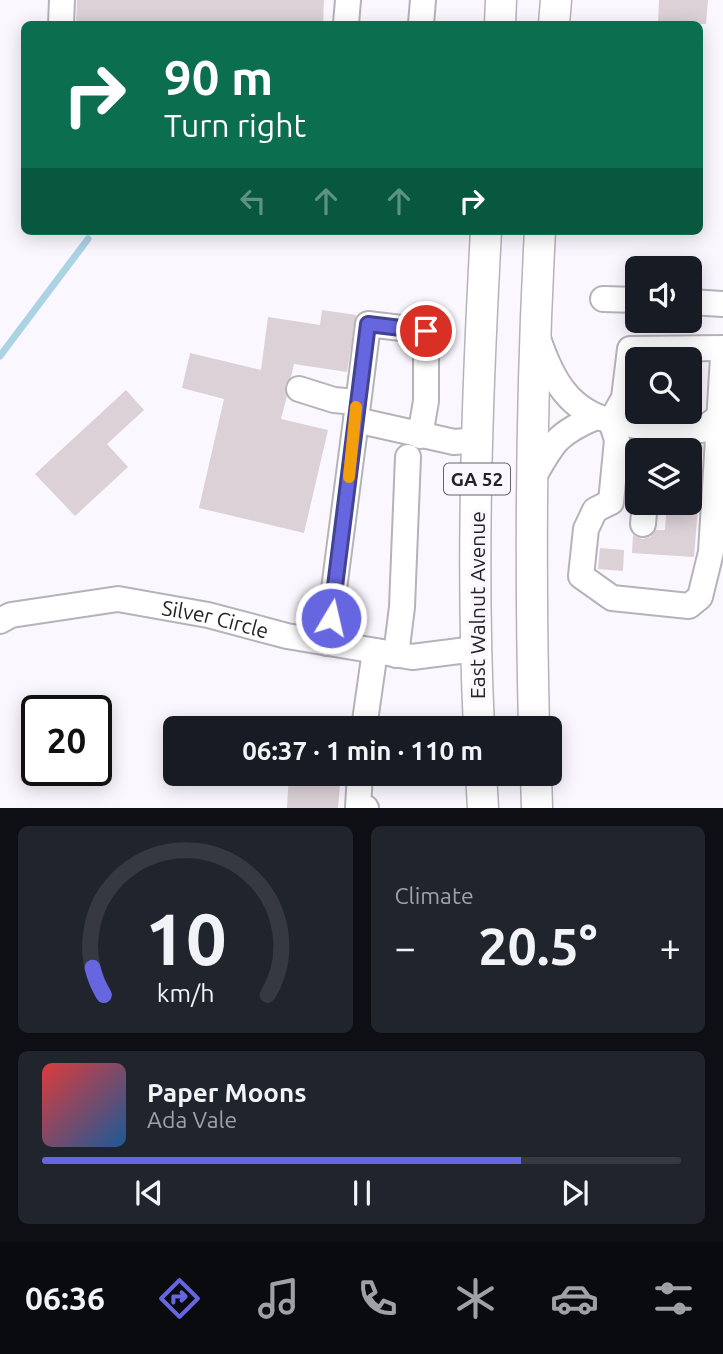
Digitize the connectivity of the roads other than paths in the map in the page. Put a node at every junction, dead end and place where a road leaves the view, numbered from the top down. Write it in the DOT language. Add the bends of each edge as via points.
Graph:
graph roads {
  1 [pos="62,0"];
  2 [pos="348,0"];
  3 [pos="422,0"];
  4 [pos="501,0"];
  5 [pos="555,0"];
  6 [pos="61,21"];
  7 [pos="346,21"];
  8 [pos="421,21"];
  9 [pos="500,21"];
  10 [pos="554,21"];
  11 [pos="486,235"];
  12 [pos="540,235"];
  13 [pos="603,299"];
  14 [pos="625,300"];
  15 [pos="702,303"];
  16 [pos="723,304"];
  17 [pos="535,327"];
  18 [pos="723,348"];
  19 [pos="723,357"];
  20 [pos="299,389"];
  21 [pos="356,411"];
  22 [pos="720,416"];
  23 [pos="604,419"];
  24 [pos="420,436"];
  25 [pos="647,438"];
  26 [pos="655,438"];
  27 [pos="478,440"];
  28 [pos="408,457"];
  29 [pos="531,482"];
  30 [pos="0,621"];
  31 [pos="327,643"];
  32 [pos="475,649"];
  33 [pos="386,653"];
  34 [pos="368,716"];
  35 [pos="478,716"];
  36 [pos="534,716"];
  37 [pos="359,786"];
  38 [pos="482,786"];
  39 [pos="536,786"];
  40 [pos="366,808"];
  41 [pos="483,808"];
  42 [pos="537,808"];
  1 -- 6 [label="street"];
  2 -- 7 [label="street"];
  3 -- 8 [label="street"];
  4 -- 9 [label="main road"];
  5 -- 10 [label="main road"];
  11 -- 27 [label="main road, East Walnut Avenue / GA 52"];
  12 -- 17 [label="main road, GA 52"];
  13 -- 14 [label="street"];
  15 -- 16 [label="street"];
  17 -- 23 [label="street" via="550,373 568,399"];
  17 -- 29 [label="main road, GA 52"];
  18 -- 23 [label="street" via="630,349 624,398"];
  19 -- 22 [label="street"];
  20 -- 21 [label="street"];
  21 -- 24 [label="street"];
  21 -- 24 [label="street" via="368,324 426,331 426,401"];
  21 -- 31 [label="street"];
  22 -- 23 [label="street" via="711,552 700,597 689,606 612,598 581,576 586,529 595,510 611,502 617,440"];
  22 -- 26 [label="street" via="702,430"];
  23 -- 25 [label="street"];
  23 -- 29 [label="street" via="568,429 554,442"];
  24 -- 27 [label="street" via="454,442"];
  27 -- 32 [label="main road, East Walnut Avenue / GA 52"];
  28 -- 33 [label="street" via="402,607"];
  29 -- 36 [label="main road, GA 52"];
  30 -- 31 [label="street, Silver Circle" via="11,615 118,599"];
  31 -- 33 [label="street, Silver Circle"];
  32 -- 33 [label="street, Silver Circle" via="412,657"];
  32 -- 35 [label="main road, East Walnut Avenue / GA 52"];
  33 -- 34 [label="street"];
  37 -- 40 [label="street" via="358,807"];
  38 -- 41 [label="main road"];
  39 -- 42 [label="main road"];
}
